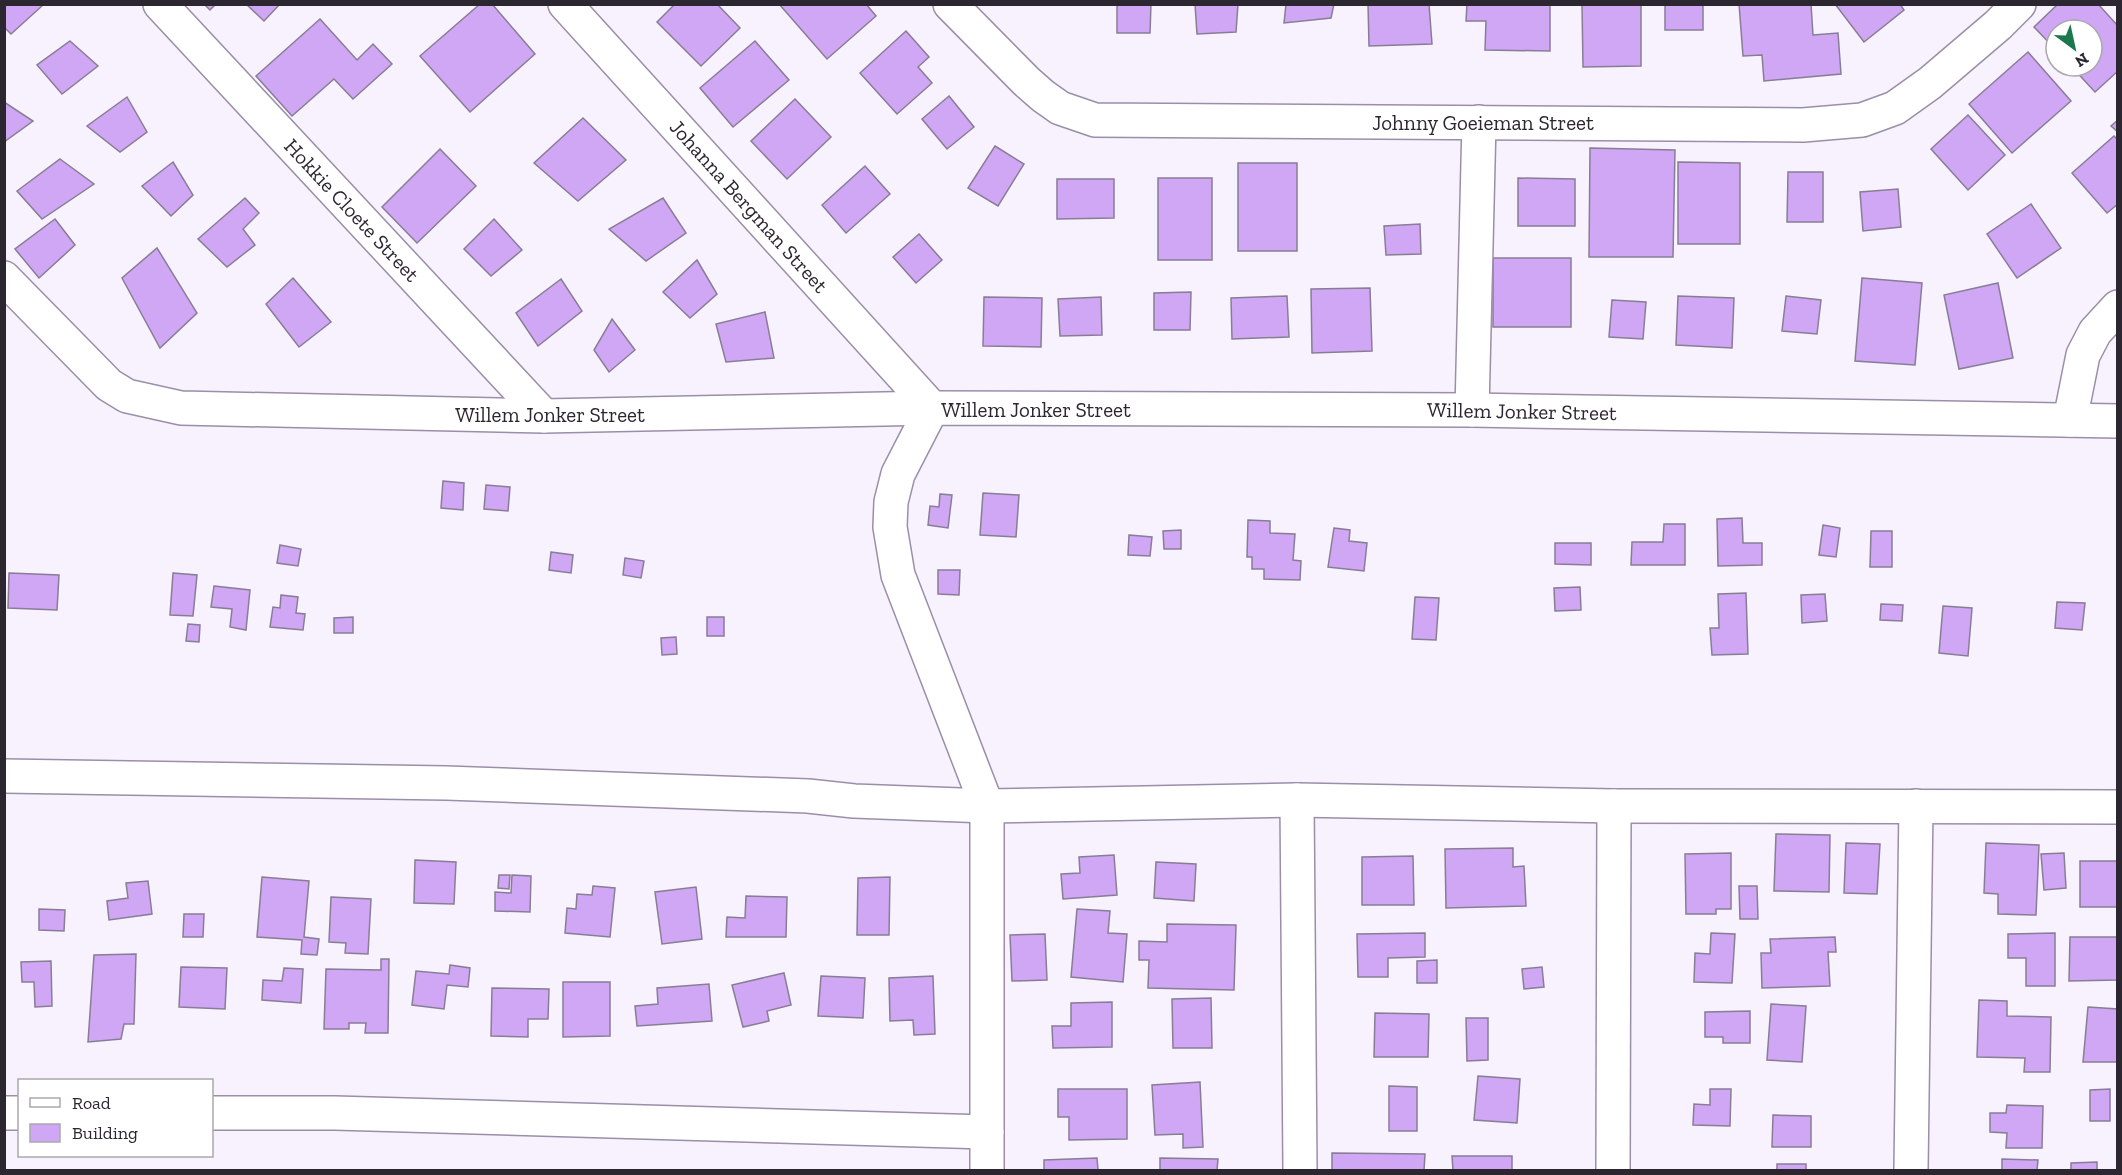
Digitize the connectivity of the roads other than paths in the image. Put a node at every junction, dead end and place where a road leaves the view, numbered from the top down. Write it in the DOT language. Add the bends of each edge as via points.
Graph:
graph roads {
  1 [pos="160,4"];
  2 [pos="565,4"];
  3 [pos="950,4"];
  4 [pos="2019,4"];
  5 [pos="1479,122"];
  6 [pos="4,278"];
  7 [pos="2118,307"];
  8 [pos="932,408"];
  9 [pos="1472,410"];
  10 [pos="544,416"];
  11 [pos="2070,420"];
  12 [pos="2118,421"];
  13 [pos="4,776"];
  14 [pos="1297,800"];
  15 [pos="987,806"];
  16 [pos="1614,806"];
  17 [pos="1916,806"];
  18 [pos="2118,807"];
  19 [pos="213,1113"];
  20 [pos="987,1132"];
  21 [pos="987,1170"];
  22 [pos="1300,1170"];
  23 [pos="1613,1170"];
  24 [pos="1911,1170"];
  1 -- 10 [label="street, Hokkie Cloete Street"];
  2 -- 8 [label="street, Johanna Bergman Street"];
  3 -- 5 [label="street, Johnny Goeieman Street" via="1043,96 1060,108 1095,120"];
  4 -- 5 [label="street, Johnny Goeieman Street" via="1930,83 1895,108 1862,120 1803,125"];
  5 -- 9 [label="street"];
  6 -- 10 [label="street, Willem Jonker Street" via="108,385 146,402 181,408"];
  7 -- 11 [label="street" via="2095,332 2083,355"];
  8 -- 9 [label="street, Willem Jonker Street"];
  8 -- 10 [label="street, Willem Jonker Street"];
  8 -- 15 [label="street" via="898,474 890,527 898,575"];
  9 -- 11 [label="street, Willem Jonker Street"];
  11 -- 12 [label="street, Willem Jonker Street"];
  13 -- 15 [label="street" via="457,783"];
  14 -- 15 [label="street"];
  14 -- 16 [label="street"];
  14 -- 22 [label="street"];
  15 -- 20 [label="street"];
  16 -- 17 [label="street"];
  16 -- 23 [label="street"];
  17 -- 18 [label="street"];
  17 -- 24 [label="street"];
  19 -- 20 [label="street"];
  20 -- 21 [label="street"];
}
